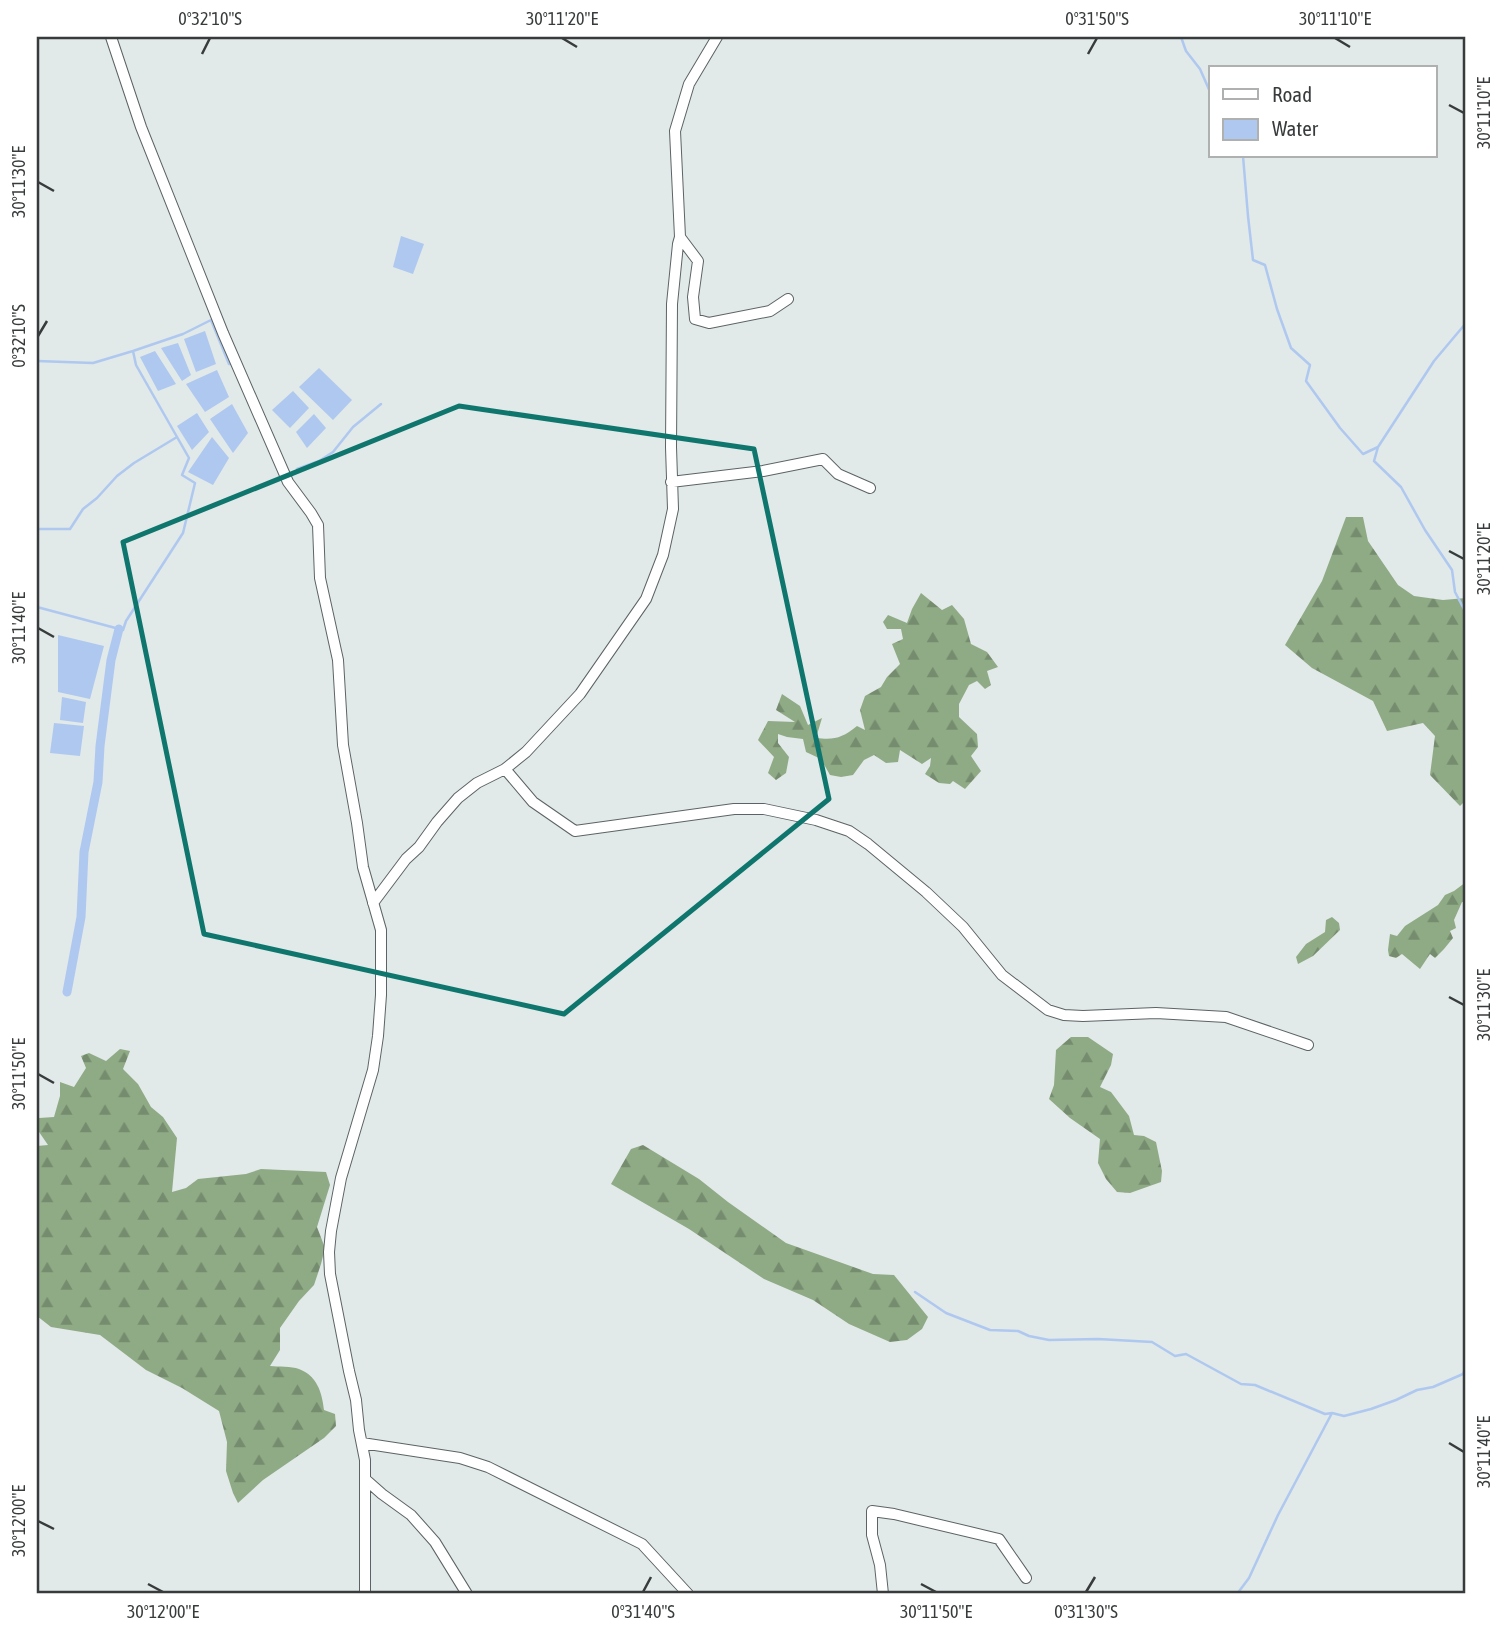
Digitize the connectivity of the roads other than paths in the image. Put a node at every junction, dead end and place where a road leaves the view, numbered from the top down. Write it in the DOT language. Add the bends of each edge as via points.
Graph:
graph roads {
  1 [pos="111,37"];
  2 [pos="717,37"];
  3 [pos="680,237"];
  4 [pos="788,299"];
  5 [pos="671,482"];
  6 [pos="870,488"];
  7 [pos="505,769"];
  8 [pos="373,902"];
  9 [pos="1308,1045"];
  10 [pos="362,1443"];
  11 [pos="365,1479"];
  12 [pos="1026,1578"];
  13 [pos="365,1594"];
  14 [pos="467,1594"];
  15 [pos="688,1594"];
  16 [pos="883,1594"];
  1 -- 8 [label="street" via="141,127 223,333 288,482 318,525 320,578 338,660 343,745"];
  2 -- 3 [label="street" via="689,84 675,131"];
  3 -- 4 [label="street" via="698,261 695,319 709,323 770,311"];
  3 -- 5 [label="street" via="672,304"];
  5 -- 6 [label="street" via="822,459 838,474"];
  5 -- 7 [label="street" via="669,535 646,599 580,694"];
  7 -- 8 [label="street" via="458,798"];
  7 -- 9 [label="street" via="533,802 575,831 734,808 794,814 838,827 868,844 926,892 963,927 1002,975 1048,1010 1083,1016 1156,1013 1226,1017"];
  8 -- 10 [label="street" via="380,930 378,1037 373,1070 341,1178 329,1252"];
  10 -- 11 [label="street"];
  10 -- 15 [label="street" via="442,1454 488,1467 642,1544"];
  11 -- 13 [label="street"];
  11 -- 14 [label="street" via="411,1515 436,1542"];
  12 -- 16 [label="street" via="999,1539 872,1511"];
}
